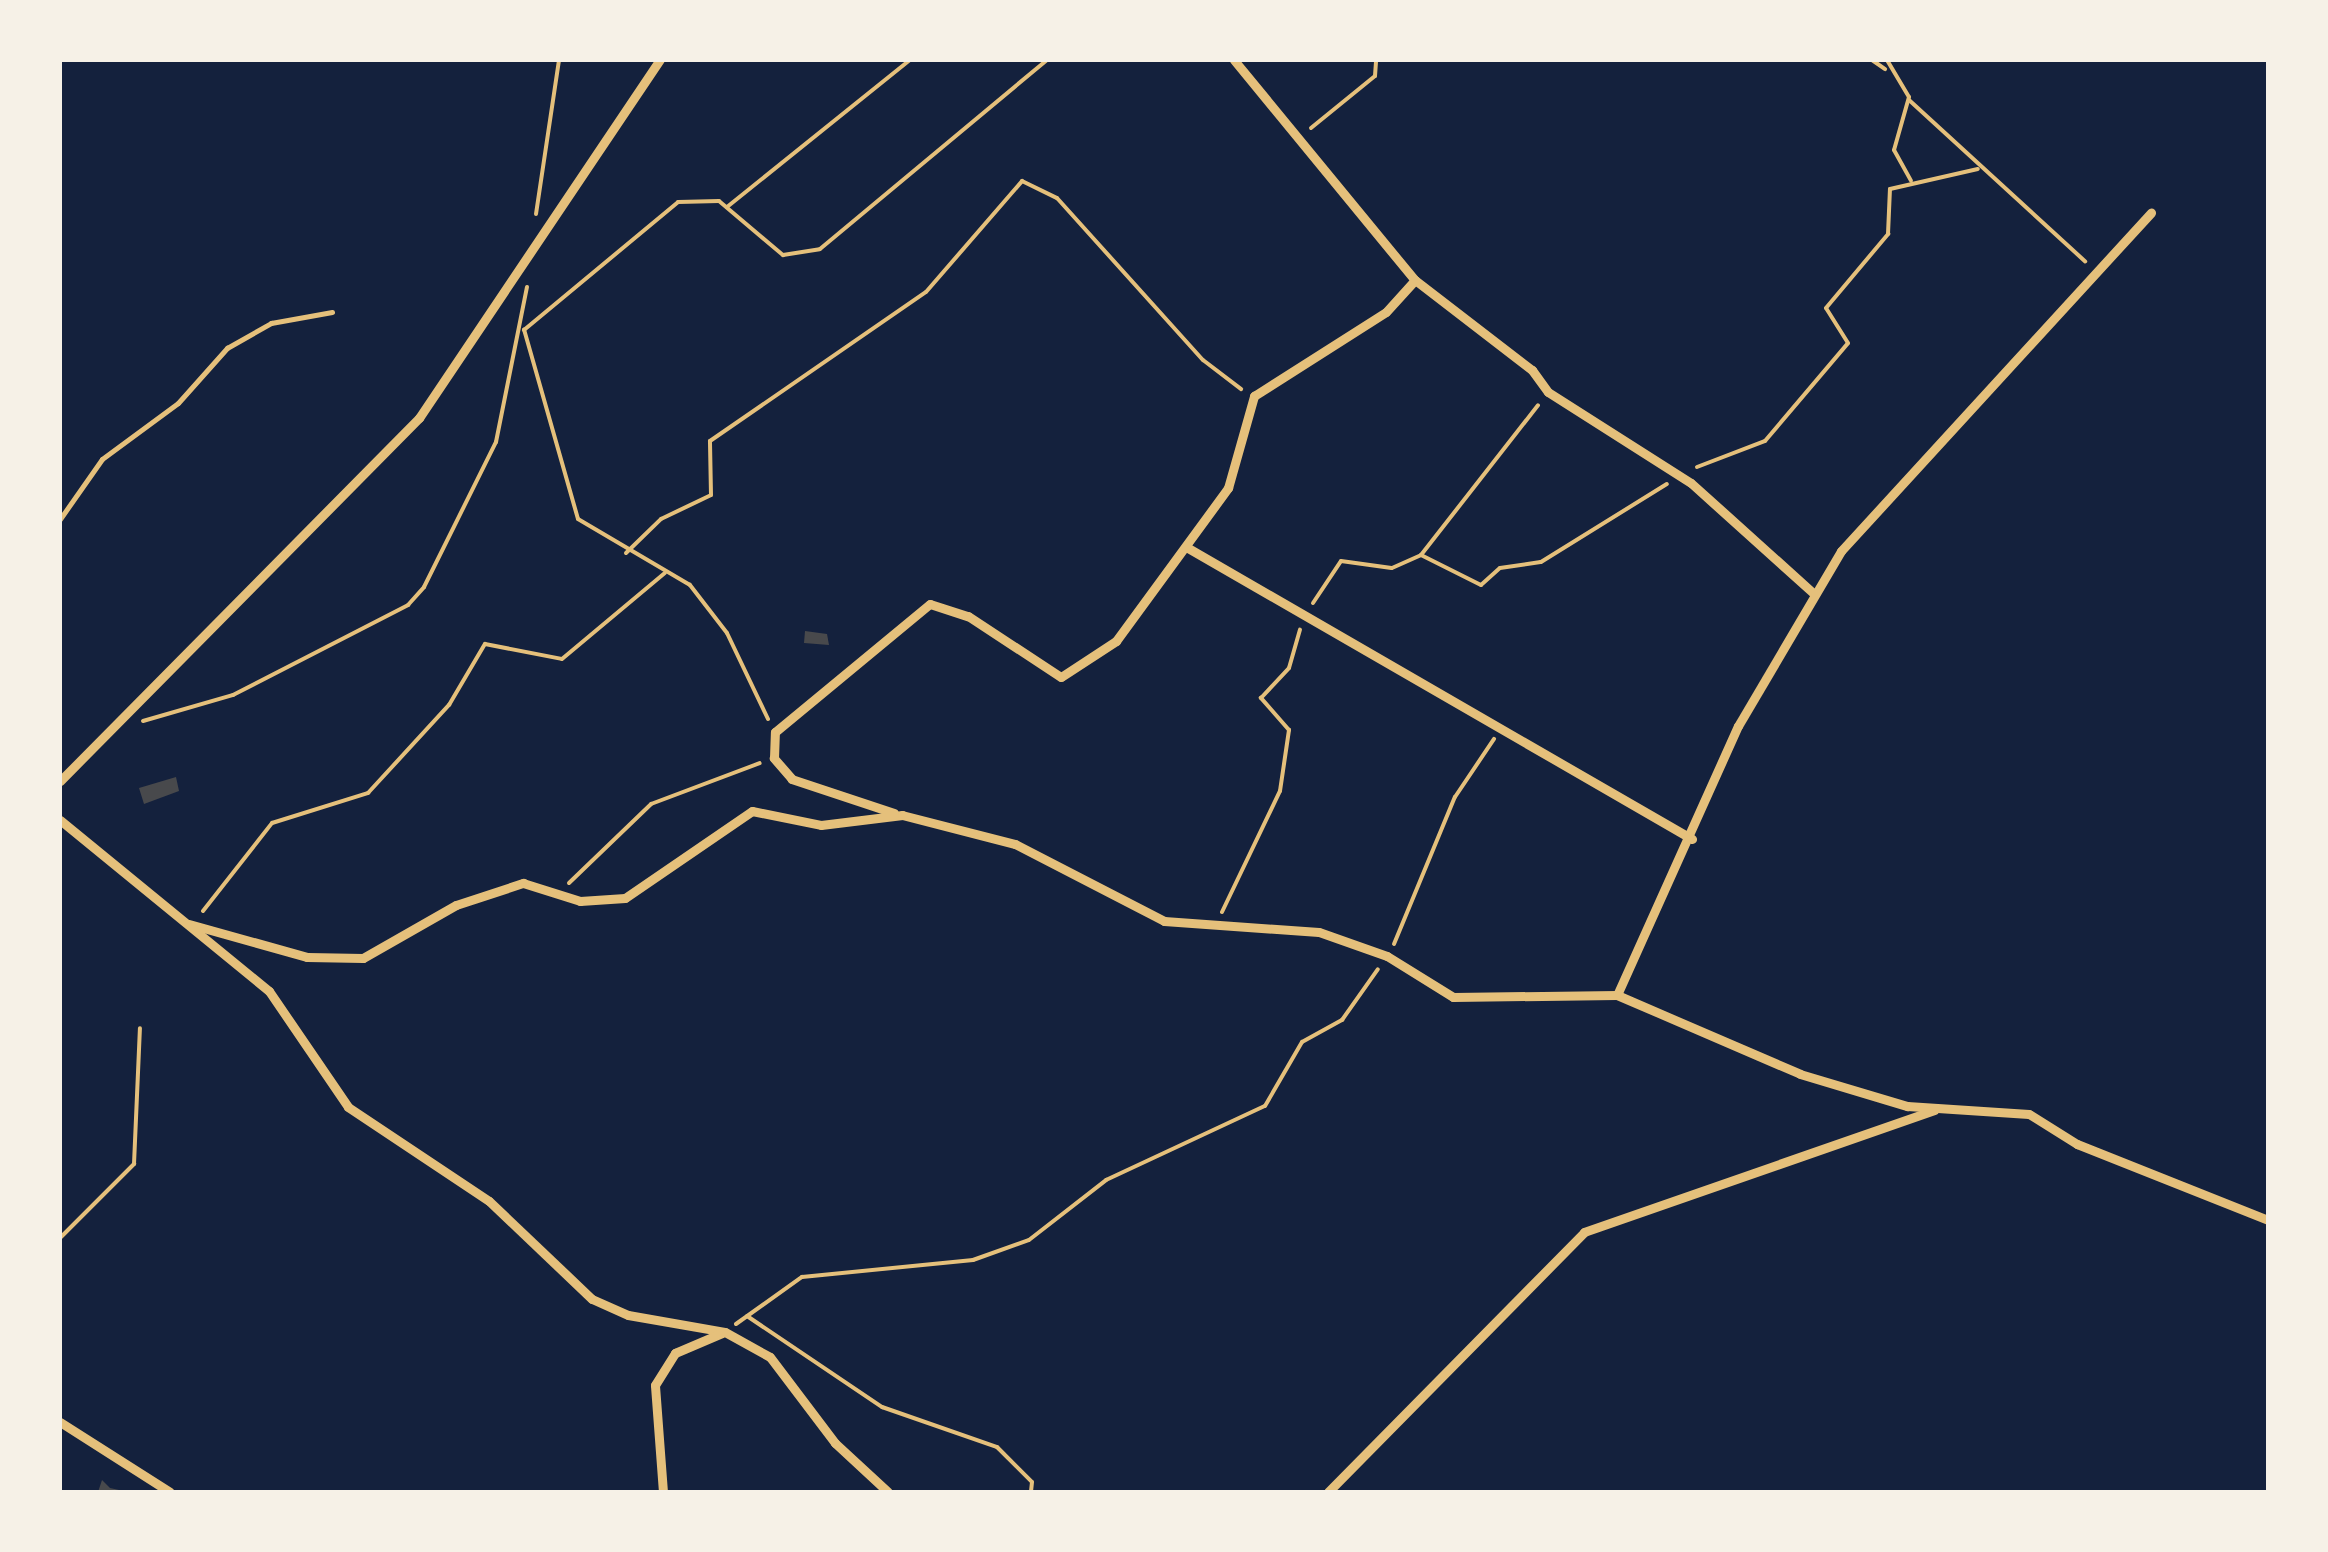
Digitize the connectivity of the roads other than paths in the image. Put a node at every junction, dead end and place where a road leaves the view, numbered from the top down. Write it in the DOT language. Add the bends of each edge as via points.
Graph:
graph roads {
  1 [pos="660,60"];
  2 [pos="1234,60"];
  3 [pos="2152,212"];
  4 [pos="1415,280"];
  5 [pos="332,312"];
  6 [pos="60,519"];
  7 [pos="1188,548"];
  8 [pos="1813,593"];
  9 [pos="60,782"];
  10 [pos="902,815"];
  11 [pos="60,820"];
  12 [pos="1692,839"];
  13 [pos="189,924"];
  14 [pos="1617,996"];
  15 [pos="1936,1109"];
  16 [pos="2268,1220"];
  17 [pos="724,1332"];
  18 [pos="60,1422"];
  19 [pos="170,1492"];
  20 [pos="662,1492"];
  21 [pos="888,1492"];
  22 [pos="1328,1492"];
  1 -- 9 [label="street" via="419,418 121,728"];
  2 -- 4 [label="street"];
  3 -- 8 [label="street"];
  4 -- 7 [label="street" via="1386,312 1254,396 1243,412 1241,465"];
  4 -- 8 [label="street" via="1532,370 1548,392 1679,475"];
  5 -- 6 [label="lane" via="271,323 227,348 178,403 102,459"];
  7 -- 10 [label="street" via="1150,584 1116,641 1066,675 930,604 775,732 774,758 804,784"];
  7 -- 12 [label="street"];
  8 -- 12 [label="street" via="1738,726"];
  10 -- 13 [label="street" via="821,825 752,812 625,898 558,894 523,884 473,897 381,952 348,960"];
  10 -- 14 [label="street" via="1016,844 1164,922 1217,920 1318,932 1387,956 1453,997"];
  11 -- 13 [label="street"];
  12 -- 14 [label="street"];
  13 -- 17 [label="street" via="284,1006 334,1095 498,1208 568,1282 628,1316"];
  14 -- 15 [label="street" via="1800,1074"];
  15 -- 16 [label="street" via="2029,1114 2077,1144"];
  15 -- 22 [label="street" via="1904,1128 1752,1169 1584,1232"];
  17 -- 20 [label="street" via="675,1353 655,1385"];
  17 -- 21 [label="street" via="770,1357 846,1455"];
  18 -- 19 [label="street"];
}
